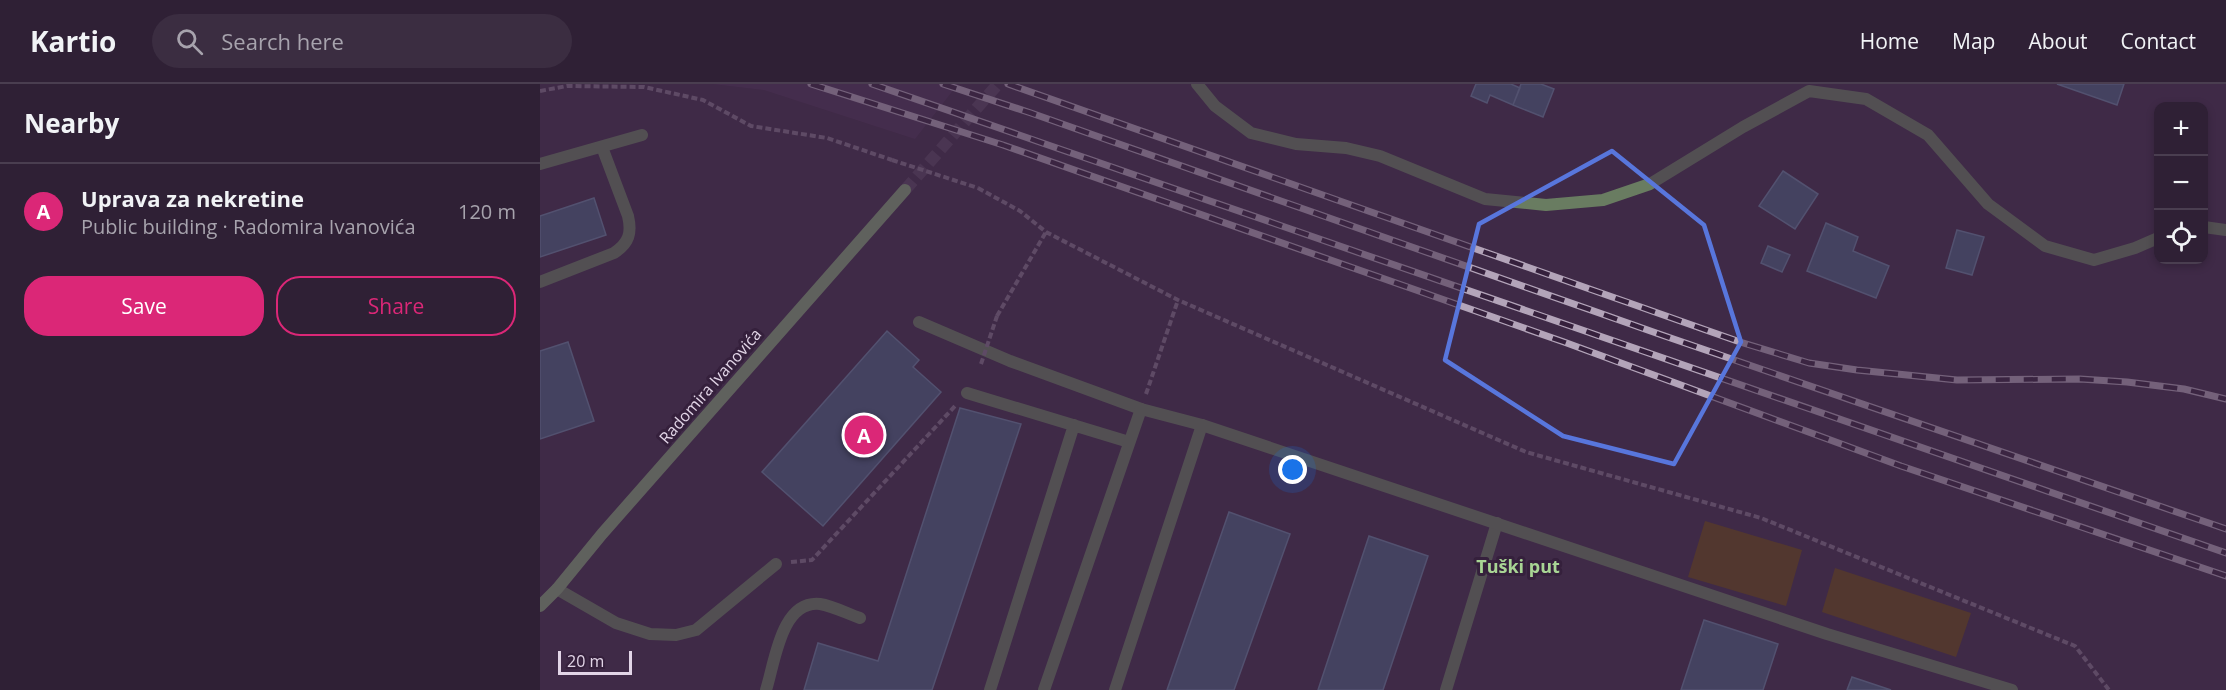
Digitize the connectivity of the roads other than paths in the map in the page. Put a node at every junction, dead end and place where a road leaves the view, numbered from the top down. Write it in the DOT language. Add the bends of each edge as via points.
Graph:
graph roads {
  1 [pos="1197,84"];
  2 [pos="642,135"];
  3 [pos="602,147"];
  4 [pos="540,164"];
  5 [pos="905,190"];
  6 [pos="2208,228"];
  7 [pos="2226,230"];
  8 [pos="2154,240"];
  9 [pos="540,282"];
  10 [pos="919,322"];
  11 [pos="968,393"];
  12 [pos="1141,409"];
  13 [pos="1202,425"];
  14 [pos="1074,426"];
  15 [pos="1129,442"];
  16 [pos="1497,523"];
  17 [pos="776,564"];
  18 [pos="557,589"];
  19 [pos="542,600"];
  20 [pos="860,618"];
  21 [pos="766,690"];
  22 [pos="990,690"];
  23 [pos="1044,690"];
  24 [pos="1115,690"];
  25 [pos="1446,690"];
  26 [pos="2012,690"];
  1 -- 8 [label="street" via="1215,106 1251,133 1380,156 1485,199 1546,205 1603,200 1650,184 1809,91 1866,99 1928,135 1988,204 2045,246 2094,260"];
  2 -- 3 [label="street"];
  3 -- 4 [label="street"];
  3 -- 9 [label="street" via="628,216 629,237 614,253"];
  5 -- 18 [label="main road, Radomira Ivanovića"];
  6 -- 7 [label="street"];
  10 -- 12 [label="street" via="1010,361"];
  11 -- 14 [label="street"];
  12 -- 13 [label="street"];
  12 -- 15 [label="street"];
  13 -- 16 [label="street"];
  13 -- 24 [label="street"];
  14 -- 15 [label="street"];
  14 -- 22 [label="street"];
  15 -- 23 [label="street"];
  16 -- 25 [label="street"];
  16 -- 26 [label="street" via="1827,634"];
  17 -- 18 [label="street" via="696,630 676,635 650,634 616,623"];
  18 -- 19 [label="main road, Radomira Ivanovića"];
  20 -- 21 [label="street" via="821,604 796,610 786,621"];
}
